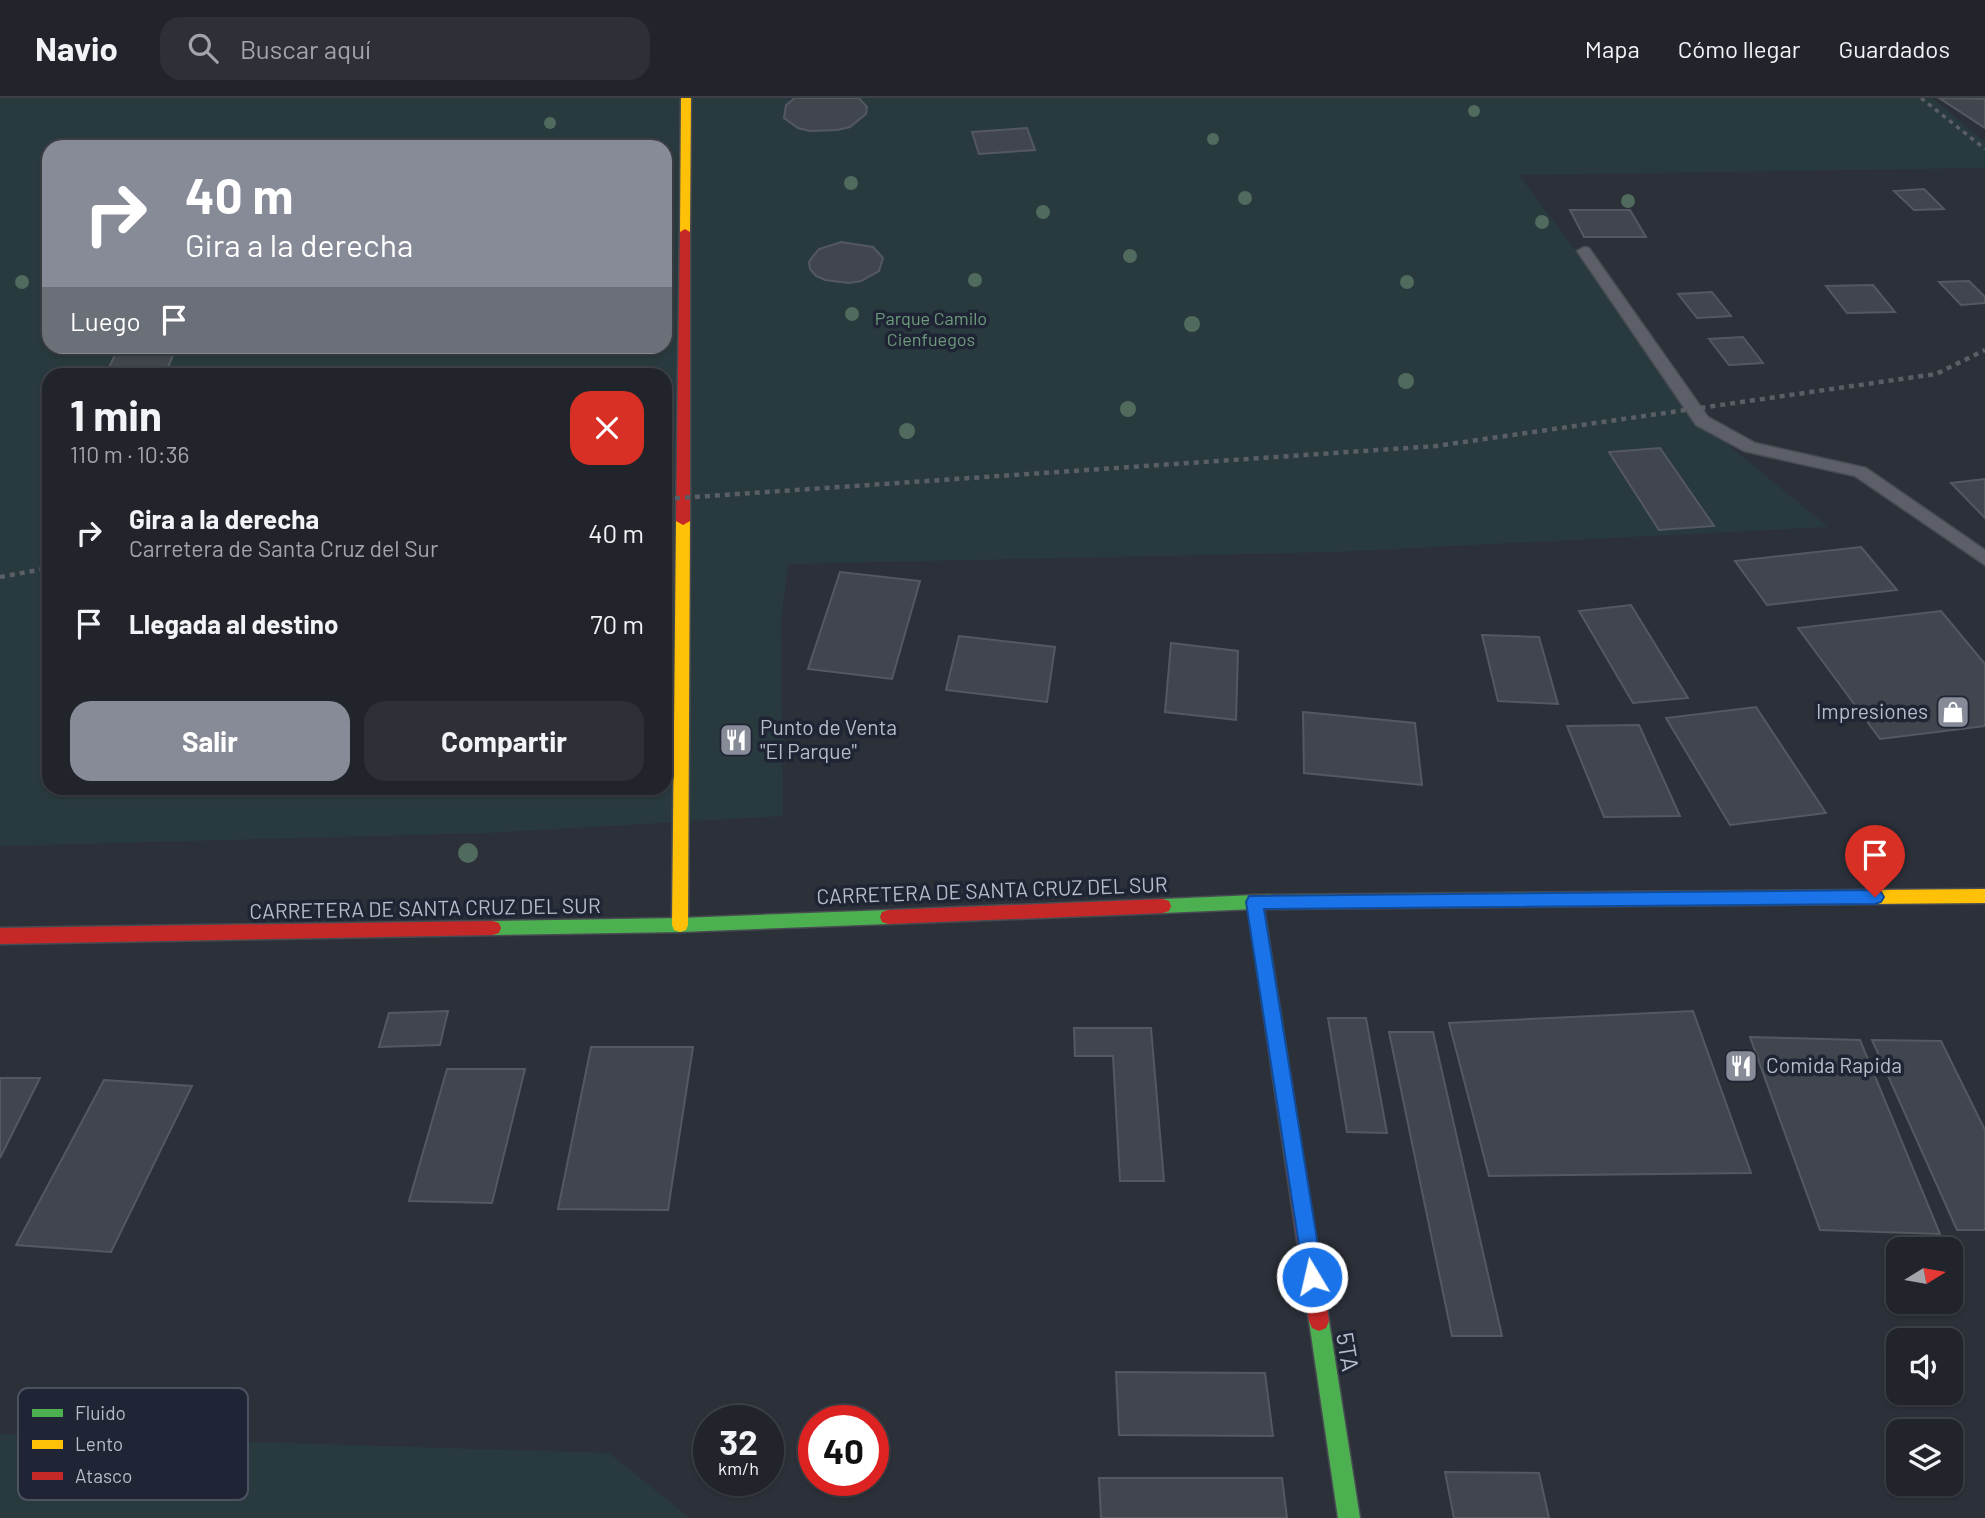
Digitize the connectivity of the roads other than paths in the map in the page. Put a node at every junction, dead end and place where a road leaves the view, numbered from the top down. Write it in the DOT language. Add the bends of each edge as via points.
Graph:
graph roads {
  1 [pos="685,98"];
  2 [pos="1584,251"];
  3 [pos="1985,559"];
  4 [pos="1985,896"];
  5 [pos="1255,902"];
  6 [pos="680,925"];
  7 [pos="0,936"];
  8 [pos="1349,1518"];
  1 -- 6 [label="street"];
  2 -- 3 [label="lane" via="1702,421 1750,447 1860,472"];
  4 -- 5 [label="street, CARRETERA DE SANTA CRUZ DEL SUR"];
  5 -- 6 [label="street, CARRETERA DE SANTA CRUZ DEL SUR"];
  5 -- 8 [label="street, 5TA"];
  6 -- 7 [label="street, CARRETERA DE SANTA CRUZ DEL SUR"];
}
